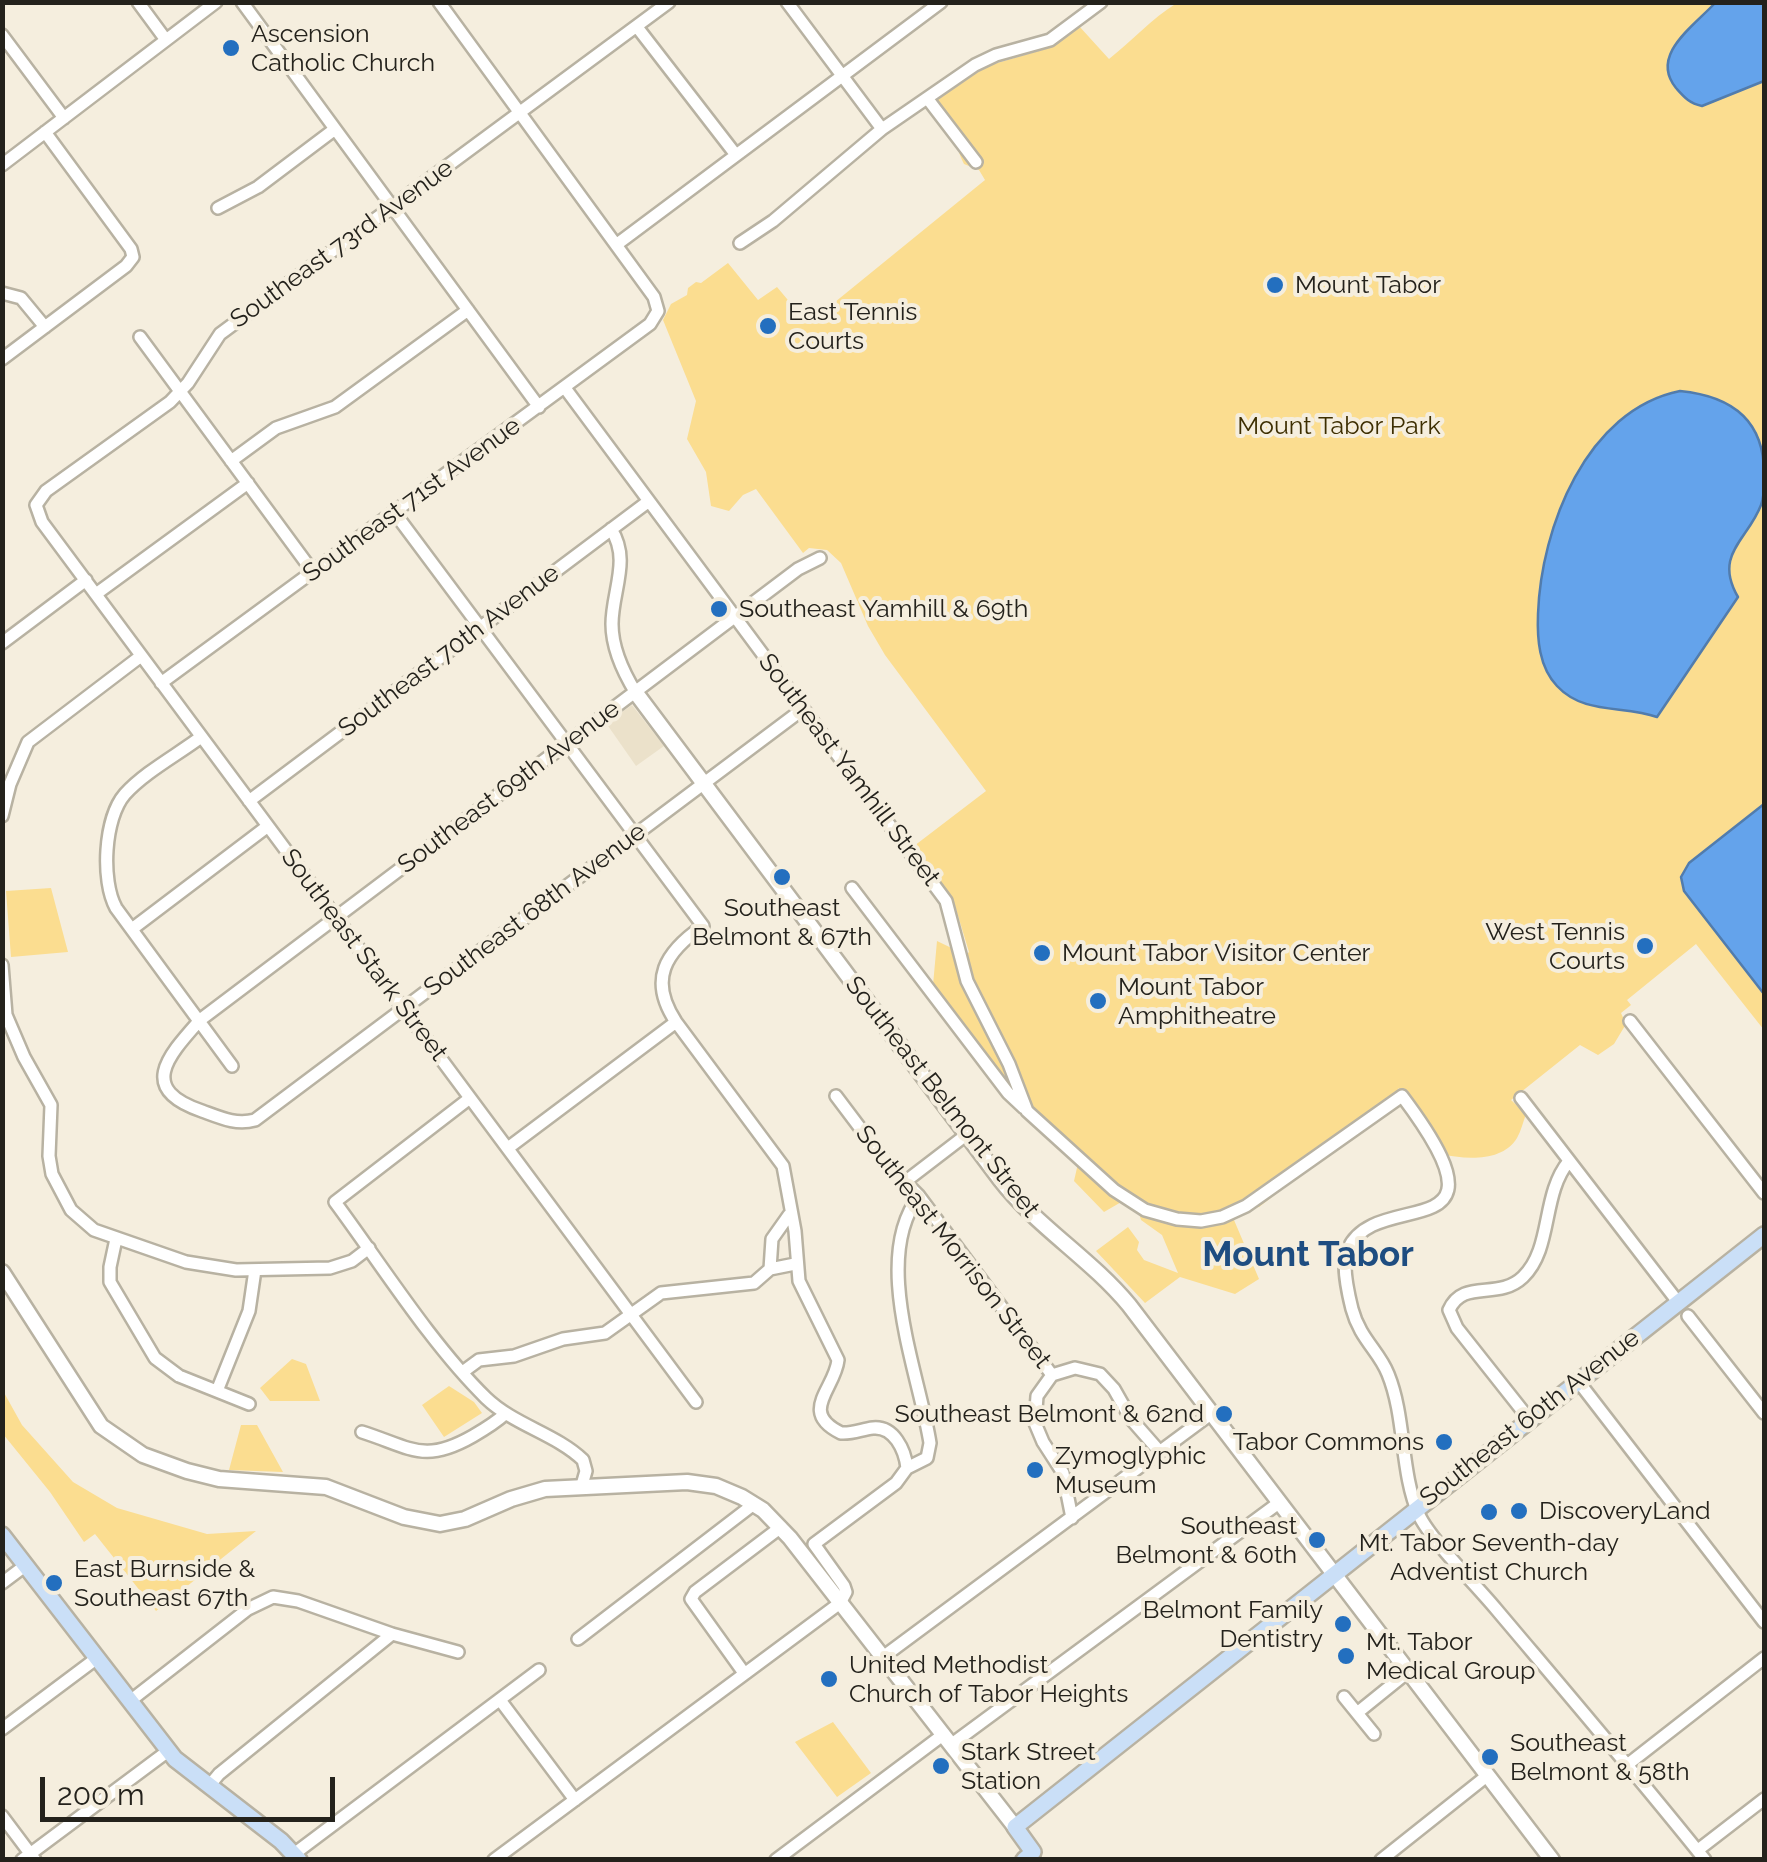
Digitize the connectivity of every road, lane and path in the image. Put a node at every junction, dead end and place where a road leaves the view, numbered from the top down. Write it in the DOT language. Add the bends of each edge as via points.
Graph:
graph roads {
  1 [pos="138,2"];
  2 [pos="216,2"];
  3 [pos="242,2"];
  4 [pos="439,2"];
  5 [pos="669,2"];
  6 [pos="787,2"];
  7 [pos="1101,2"];
  8 [pos="936,4"];
  9 [pos="637,26"];
  10 [pos="2,35"];
  11 [pos="166,40"];
  12 [pos="842,76"];
  13 [pos="927,98"];
  14 [pos="520,114"];
  15 [pos="64,118"];
  16 [pos="335,129"];
  17 [pos="882,129"];
  18 [pos="44,132"];
  19 [pos="736,156"];
  20 [pos="976,162"];
  21 [pos="2,164"];
  22 [pos="392,206"];
  23 [pos="218,208"];
  24 [pos="740,243"];
  25 [pos="616,245"];
  26 [pos="2,294"];
  27 [pos="468,310"];
  28 [pos="45,327"];
  29 [pos="140,337"];
  30 [pos="2,359"];
  31 [pos="565,388"];
  32 [pos="180,392"];
  33 [pos="538,407"];
  34 [pos="231,460"];
  35 [pos="248,483"];
  36 [pos="649,501"];
  37 [pos="36,506"];
  38 [pos="394,512"];
  39 [pos="611,529"];
  40 [pos="820,558"];
  41 [pos="313,572"];
  42 [pos="86,580"];
  43 [pos="96,594"];
  44 [pos="735,617"];
  45 [pos="480,627"];
  46 [pos="2,643"];
  47 [pos="141,656"];
  48 [pos="162,683"];
  49 [pos="636,693"];
  50 [pos="804,709"];
  51 [pos="201,737"];
  52 [pos="567,745"];
  53 [pos="703,784"];
  54 [pos="249,801"];
  55 [pos="2,816"];
  56 [pos="268,826"];
  57 [pos="635,834"];
  58 [pos="852,888"];
  59 [pos="336,918"];
  60 [pos="132,929"];
  61 [pos="2,965"];
  62 [pos="403,1009"];
  63 [pos="4,1017"];
  64 [pos="200,1020"];
  65 [pos="1630,1021"];
  66 [pos="676,1022"];
  67 [pos="232,1066"];
  68 [pos="836,1096"];
  69 [pos="470,1098"];
  70 [pos="1521,1098"];
  71 [pos="1027,1111"];
  72 [pos="267,1112"];
  73 [pos="966,1135"];
  74 [pos="508,1148"];
  75 [pos="1569,1161"];
  76 [pos="906,1181"];
  77 [pos="1764,1193"];
  78 [pos="919,1196"];
  79 [pos="789,1215"];
  80 [pos="1764,1234"];
  81 [pos="116,1240"];
  82 [pos="369,1248"];
  83 [pos="796,1264"];
  84 [pos="770,1269"];
  85 [pos="255,1270"];
  86 [pos="2,1272"];
  87 [pos="1683,1309"];
  88 [pos="632,1315"];
  89 [pos="464,1371"];
  90 [pos="1052,1375"];
  91 [pos="1578,1380"];
  92 [pos="217,1391"];
  93 [pos="696,1402"];
  94 [pos="249,1404"];
  95 [pos="1212,1413"];
  96 [pos="1764,1413"];
  97 [pos="504,1414"];
  98 [pos="1529,1419"];
  99 [pos="362,1432"];
  100 [pos="1160,1452"];
  101 [pos="907,1468"];
  102 [pos="582,1486"];
  103 [pos="1280,1502"];
  104 [pos="754,1504"];
  105 [pos="1417,1507"];
  106 [pos="1072,1518"];
  107 [pos="781,1527"];
  108 [pos="2,1535"];
  109 [pos="26,1566"];
  110 [pos="1335,1574"];
  111 [pos="2,1583"];
  112 [pos="840,1603"];
  113 [pos="1764,1622"];
  114 [pos="392,1634"];
  115 [pos="578,1639"];
  116 [pos="458,1652"];
  117 [pos="883,1657"];
  118 [pos="97,1658"];
  119 [pos="1764,1658"];
  120 [pos="539,1670"];
  121 [pos="1409,1671"];
  122 [pos="744,1674"];
  123 [pos="1344,1697"];
  124 [pos="500,1700"];
  125 [pos="130,1701"];
  126 [pos="1356,1712"];
  127 [pos="2,1729"];
  128 [pos="1374,1734"];
  129 [pos="948,1739"];
  130 [pos="168,1751"];
  131 [pos="1626,1765"];
  132 [pos="1488,1776"];
  133 [pos="209,1786"];
  134 [pos="1764,1799"];
  135 [pos="575,1800"];
  136 [pos="2,1816"];
  137 [pos="1015,1827"];
  138 [pos="1398,1846"];
  139 [pos="1702,1855"];
  140 [pos="29,1857"];
  141 [pos="296,1857"];
  142 [pos="1032,1857"];
  143 [pos="494,1860"];
  144 [pos="776,1860"];
  145 [pos="1381,1860"];
  146 [pos="1409,1860"];
  147 [pos="1552,1860"];
  1 -- 11 [label="street"];
  2 -- 11 [label="street"];
  3 -- 16 [label="street"];
  4 -- 14 [label="street"];
  5 -- 9 [label="street, Southeast 73rd Avenue"];
  6 -- 12 [label="street"];
  7 -- 13 [label="street" via="1050,40 984,60"];
  8 -- 12 [label="street"];
  9 -- 14 [label="street, Southeast 73rd Avenue"];
  9 -- 19 [label="street"];
  10 -- 15 [label="street"];
  11 -- 15 [label="street"];
  12 -- 17 [label="street"];
  12 -- 19 [label="street"];
  13 -- 17 [label="street"];
  13 -- 20 [label="street"];
  14 -- 22 [label="street, Southeast 73rd Avenue"];
  14 -- 25 [label="street"];
  15 -- 18 [label="street"];
  16 -- 22 [label="street"];
  16 -- 23 [label="street"];
  17 -- 24 [label="street"];
  18 -- 21 [label="street"];
  18 -- 28 [label="street" via="132,256"];
  19 -- 25 [label="street"];
  22 -- 27 [label="street"];
  22 -- 32 [label="street, Southeast 73rd Avenue" via="220,334"];
  25 -- 31 [label="street, Southeast 71st Avenue" via="658,311"];
  26 -- 28 [label="street" via="22,298"];
  27 -- 33 [label="street"];
  27 -- 34 [label="street" via="335,406 276,428"];
  28 -- 30 [label="street"];
  29 -- 32 [label="street"];
  31 -- 33 [label="street, Southeast 71st Avenue"];
  31 -- 36 [label="street, Southeast Yamhill Street"];
  32 -- 34 [label="street"];
  32 -- 37 [label="street, Southeast 73rd Avenue"];
  33 -- 38 [label="street, Southeast 71st Avenue"];
  34 -- 35 [label="street"];
  35 -- 41 [label="street"];
  35 -- 43 [label="street"];
  36 -- 39 [label="street, Southeast 70th Avenue"];
  36 -- 44 [label="street, Southeast Yamhill Street"];
  37 -- 42 [label="street, Southeast Stark Street"];
  38 -- 41 [label="street, Southeast 71st Avenue"];
  38 -- 45 [label="street"];
  39 -- 45 [label="street, Southeast 70th Avenue"];
  39 -- 49 [label="street, Southeast Belmont Street" via="621,556 614,640"];
  40 -- 44 [label="street, Southeast 69th Avenue"];
  41 -- 48 [label="street, Southeast 71st Avenue"];
  42 -- 43 [label="street, Southeast Stark Street"];
  42 -- 46 [label="street"];
  43 -- 47 [label="street, Southeast Stark Street"];
  44 -- 49 [label="street, Southeast 69th Avenue"];
  44 -- 50 [label="street, Southeast Yamhill Street"];
  45 -- 52 [label="street"];
  45 -- 54 [label="street, Southeast 70th Avenue"];
  47 -- 48 [label="street, Southeast Stark Street"];
  47 -- 55 [label="street" via="28,742"];
  48 -- 51 [label="street, Southeast Stark Street"];
  49 -- 52 [label="street, Southeast 69th Avenue"];
  49 -- 53 [label="street, Southeast Belmont Street"];
  50 -- 53 [label="street, Southeast 68th Avenue"];
  50 -- 71 [label="street, Southeast Yamhill Street" via="946,901 967,981"];
  51 -- 54 [label="street, Southeast Stark Street"];
  51 -- 60 [label="street" via="120,804 107,883"];
  52 -- 57 [label="street"];
  52 -- 59 [label="street, Southeast 69th Avenue"];
  53 -- 57 [label="street, Southeast 68th Avenue"];
  53 -- 73 [label="street, Southeast Belmont Street"];
  54 -- 56 [label="street, Southeast Stark Street"];
  56 -- 59 [label="street, Southeast Stark Street"];
  56 -- 60 [label="street"];
  57 -- 62 [label="street, Southeast 68th Avenue"];
  57 -- 66 [label="street" via="702,926 678,945 664,971 663,998"];
  58 -- 71 [label="street"];
  59 -- 62 [label="street, Southeast Stark Street"];
  59 -- 64 [label="street, Southeast 69th Avenue"];
  60 -- 64 [label="street"];
  61 -- 63 [label="street"];
  62 -- 69 [label="street, Southeast Stark Street"];
  62 -- 72 [label="street, Southeast 68th Avenue"];
  63 -- 81 [label="street" via="51,1105 48,1156 62,1199 80,1219"];
  64 -- 67 [label="street"];
  64 -- 72 [label="street, Southeast 69th Avenue" via="166,1061 162,1075 171,1096 234,1122"];
  65 -- 77 [label="street"];
  66 -- 74 [label="street"];
  66 -- 79 [label="street" via="782,1166"];
  68 -- 76 [label="street, Southeast Morrison Street"];
  69 -- 74 [label="street, Southeast Stark Street"];
  69 -- 82 [label="street" via="335,1202"];
  70 -- 75 [label="street"];
  71 -- 105 [label="street, Southeast Yamhill Street" via="1131,1202 1177,1220 1208,1220 1246,1206 1402,1096 1442,1159 1446,1193 1426,1211 1365,1230 1346,1261 1361,1332 1388,1373"];
  73 -- 76 [label="street"];
  73 -- 95 [label="street, Southeast Belmont Street" via="1021,1204 1118,1291"];
  74 -- 88 [label="street, Southeast Stark Street"];
  75 -- 87 [label="street"];
  75 -- 98 [label="street" via="1554,1183 1533,1265 1502,1290 1464,1292 1449,1310"];
  76 -- 78 [label="street, Southeast Morrison Street"];
  78 -- 90 [label="street, Southeast Morrison Street"];
  78 -- 101 [label="street" via="897,1257 908,1350 930,1443 926,1458"];
  79 -- 83 [label="street"];
  79 -- 84 [label="street" via="772,1238"];
  80 -- 87 [label="main road, Southeast 60th Avenue"];
  81 -- 85 [label="street" via="212,1268"];
  81 -- 92 [label="street" via="110,1282 148,1348 167,1369"];
  82 -- 85 [label="street" via="330,1268"];
  82 -- 89 [label="street"];
  83 -- 84 [label="street"];
  83 -- 101 [label="street" via="838,1360 822,1416 841,1433 875,1427 890,1433"];
  84 -- 88 [label="street" via="754,1283 662,1294"];
  85 -- 92 [label="street" via="249,1311"];
  86 -- 102 [label="street" via="101,1426 165,1464 219,1479 326,1487 440,1524 531,1492"];
  87 -- 91 [label="main road, Southeast 60th Avenue"];
  87 -- 96 [label="street"];
  88 -- 89 [label="street" via="604,1333 479,1360"];
  88 -- 93 [label="street, Southeast Stark Street"];
  89 -- 97 [label="street"];
  90 -- 100 [label="street, Southeast Morrison Street" via="1075,1368 1100,1374"];
  90 -- 106 [label="street" via="1037,1396 1036,1424 1063,1473"];
  91 -- 98 [label="main road, Southeast 60th Avenue"];
  91 -- 113 [label="street"];
  92 -- 94 [label="street"];
  95 -- 100 [label="street"];
  95 -- 103 [label="street, Southeast Belmont Street"];
  97 -- 99 [label="street" via="434,1454"];
  97 -- 102 [label="street" via="579,1456 586,1471"];
  98 -- 105 [label="main road, Southeast 60th Avenue"];
  100 -- 106 [label="street"];
  101 -- 112 [label="street" via="896,1484 814,1544 844,1586"];
  102 -- 104 [label="street" via="687,1482 716,1486"];
  103 -- 110 [label="street, Southeast Belmont Street"];
  103 -- 129 [label="street"];
  104 -- 107 [label="street"];
  104 -- 115 [label="street"];
  105 -- 110 [label="main road, Southeast 60th Avenue"];
  105 -- 131 [label="street, Southeast Yamhill Street"];
  106 -- 117 [label="street"];
  107 -- 112 [label="street"];
  107 -- 122 [label="street" via="691,1599"];
  108 -- 109 [label="main road"];
  109 -- 111 [label="street"];
  109 -- 118 [label="main road"];
  110 -- 121 [label="street, Southeast Belmont Street"];
  110 -- 137 [label="main road, Southeast 60th Avenue"];
  112 -- 117 [label="street"];
  112 -- 122 [label="street"];
  114 -- 116 [label="street"];
  114 -- 125 [label="street" via="288,1598 263,1600"];
  114 -- 133 [label="street"];
  117 -- 129 [label="street"];
  118 -- 125 [label="main road"];
  118 -- 127 [label="street"];
  119 -- 131 [label="street"];
  120 -- 124 [label="street"];
  121 -- 126 [label="street"];
  121 -- 132 [label="street, Southeast Belmont Street"];
  122 -- 135 [label="street"];
  123 -- 126 [label="street"];
  124 -- 135 [label="street"];
  124 -- 141 [label="street"];
  125 -- 130 [label="main road"];
  126 -- 128 [label="street"];
  129 -- 137 [label="street"];
  129 -- 144 [label="street"];
  130 -- 133 [label="main road"];
  130 -- 140 [label="street"];
  131 -- 139 [label="street, Southeast Yamhill Street"];
  132 -- 138 [label="street"];
  132 -- 147 [label="street, Southeast Belmont Street"];
  133 -- 141 [label="main road"];
  134 -- 139 [label="street"];
  135 -- 143 [label="street"];
  136 -- 140 [label="street"];
  137 -- 142 [label="main road"];
  138 -- 145 [label="street"];
  138 -- 146 [label="street"];
}
